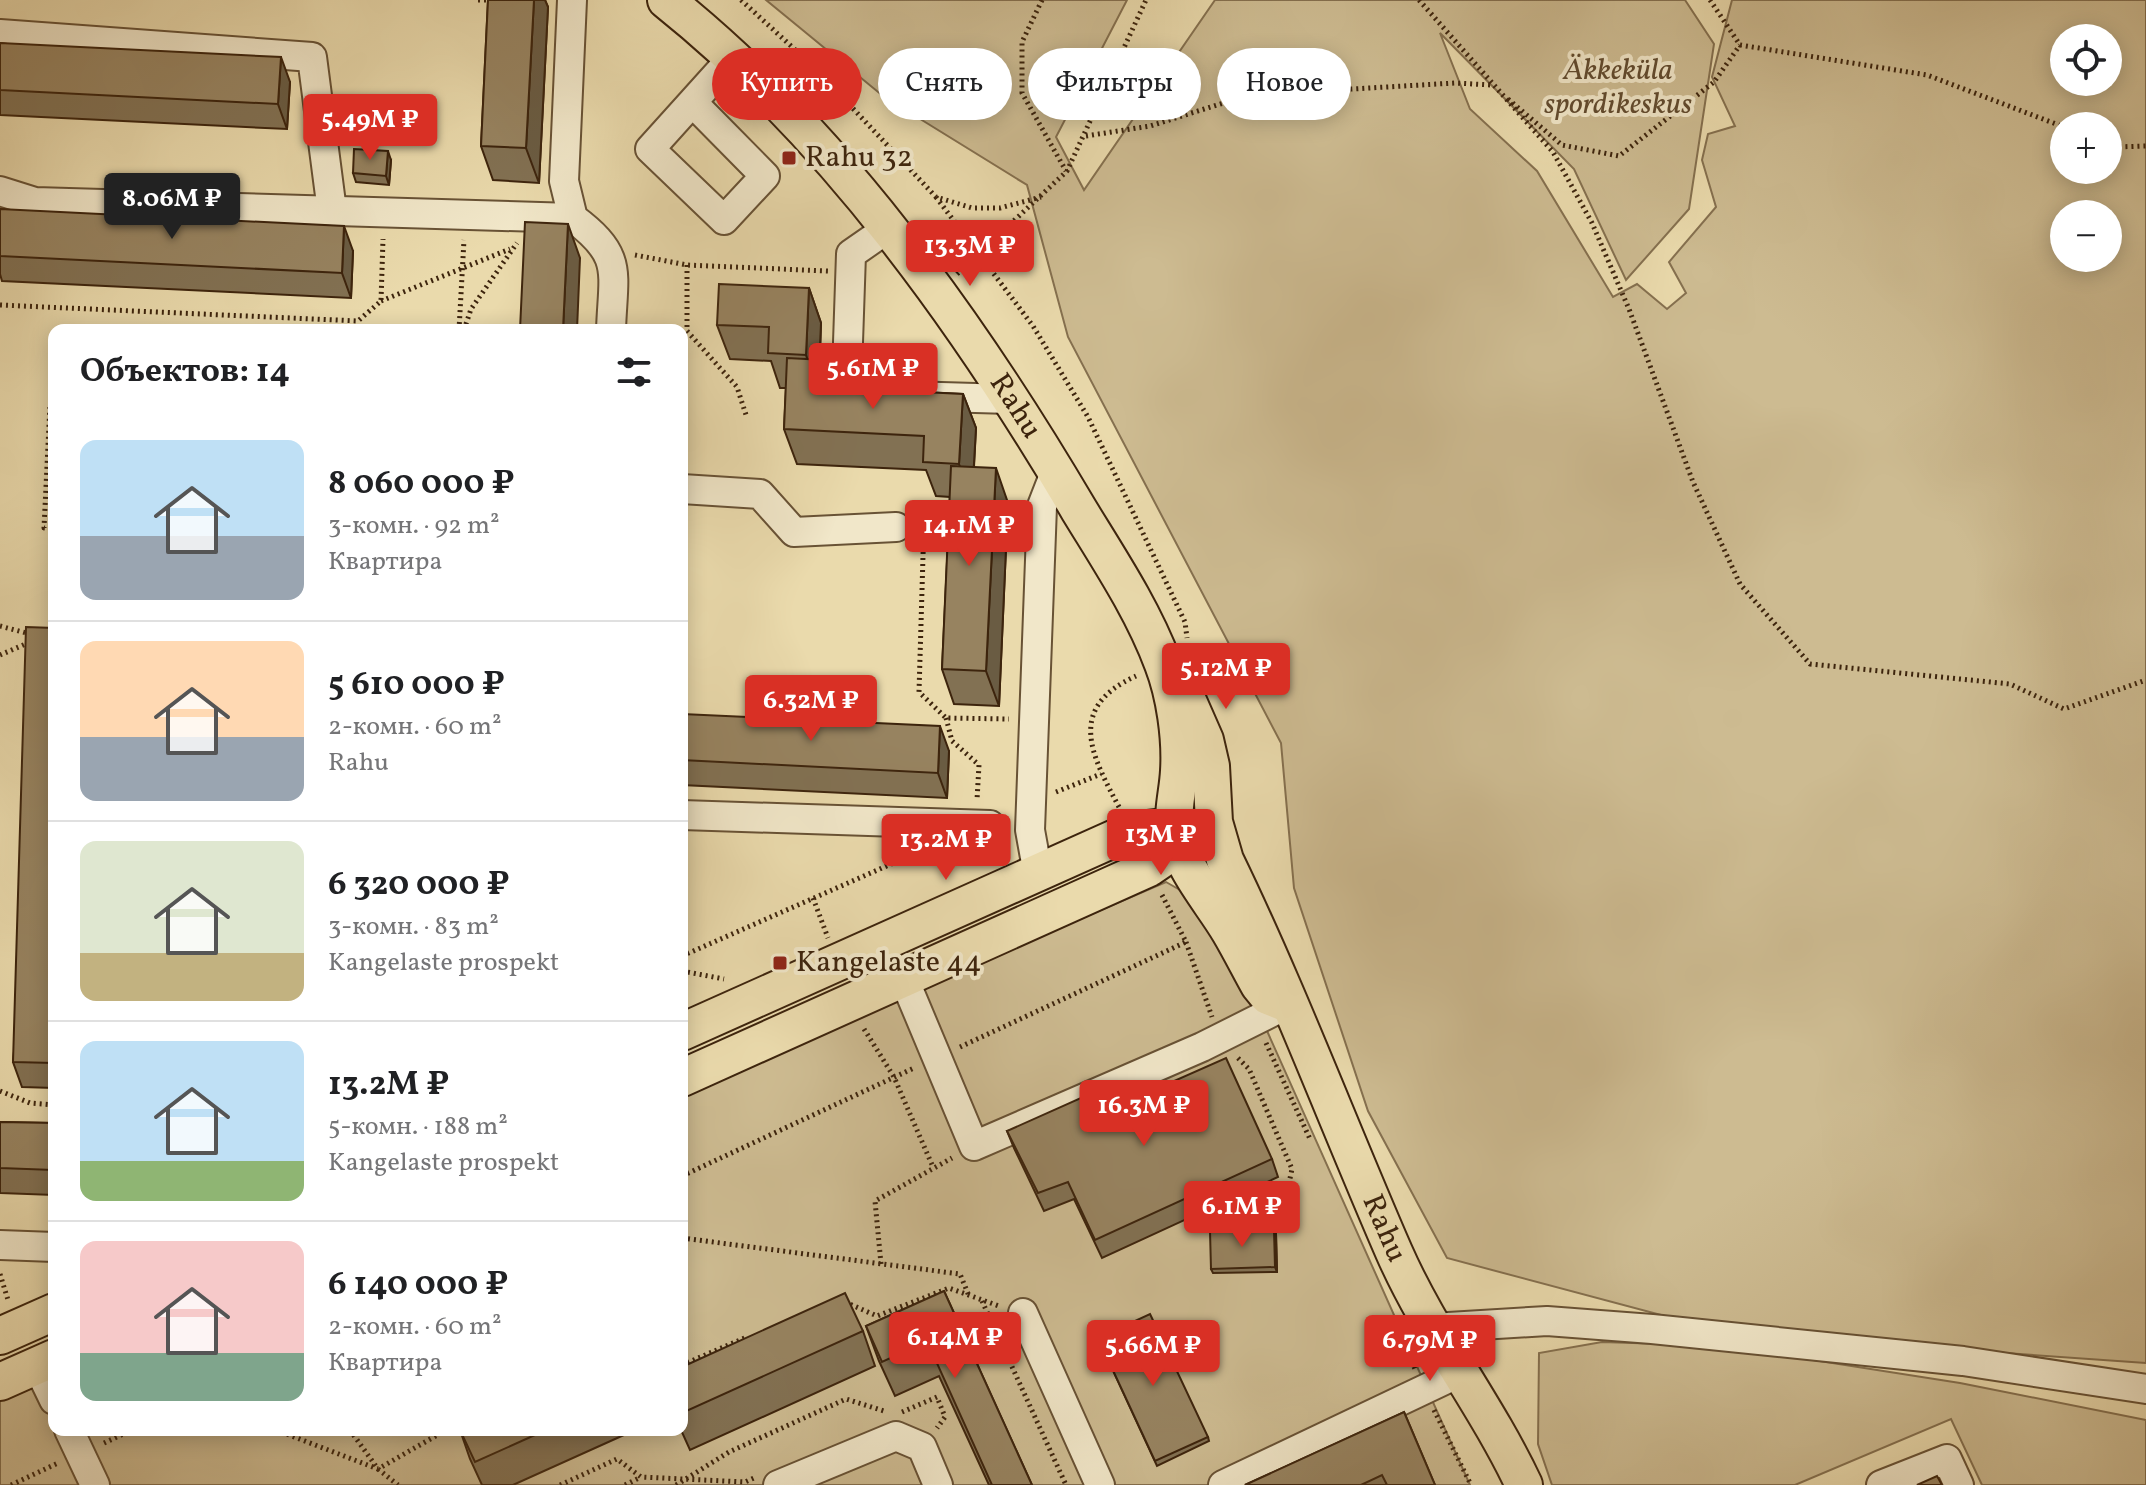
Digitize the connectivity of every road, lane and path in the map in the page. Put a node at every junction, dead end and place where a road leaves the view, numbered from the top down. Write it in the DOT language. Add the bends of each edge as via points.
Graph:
graph roads {
  1 [pos="478,0"];
  2 [pos="486,0"];
  3 [pos="572,0"];
  4 [pos="666,0"];
  5 [pos="741,0"];
  6 [pos="1042,0"];
  7 [pos="1146,0"];
  8 [pos="1419,0"];
  9 [pos="1710,0"];
  10 [pos="0,34"];
  11 [pos="1740,45"];
  12 [pos="721,48"];
  13 [pos="712,82"];
  14 [pos="1490,84"];
  15 [pos="694,104"];
  16 [pos="795,120"];
  17 [pos="2050,122"];
  18 [pos="1086,136"];
  19 [pos="2122,145"];
  20 [pos="2146,146"];
  21 [pos="1067,171"];
  22 [pos="0,191"];
  23 [pos="1045,195"];
  24 [pos="332,211"];
  25 [pos="384,213"];
  26 [pos="465,215"];
  27 [pos="561,218"];
  28 [pos="887,229"];
  29 [pos="511,249"];
  30 [pos="606,249"];
  31 [pos="687,265"];
  32 [pos="462,267"];
  33 [pos="853,272"];
  34 [pos="936,292"];
  35 [pos="381,301"];
  36 [pos="0,305"];
  37 [pos="462,324"];
  38 [pos="465,324"];
  39 [pos="611,324"];
  40 [pos="687,324"];
  41 [pos="688,332"];
  42 [pos="1010,399"];
  43 [pos="747,418"];
  44 [pos="1056,470"];
  45 [pos="48,476"];
  46 [pos="688,489"];
  47 [pos="896,527"];
  48 [pos="48,528"];
  49 [pos="0,626"];
  50 [pos="0,655"];
  51 [pos="1163,663"];
  52 [pos="2146,680"];
  53 [pos="946,718"];
  54 [pos="1034,720"];
  55 [pos="1176,732"];
  56 [pos="1101,774"];
  57 [pos="1211,787"];
  58 [pos="1031,803"];
  59 [pos="688,815"];
  60 [pos="983,824"];
  61 [pos="1131,831"];
  62 [pos="1180,835"];
  63 [pos="933,845"];
  64 [pos="1225,860"];
  65 [pos="1149,868"];
  66 [pos="1038,874"];
  67 [pos="1198,885"];
  68 [pos="813,898"];
  69 [pos="1186,942"];
  70 [pos="688,953"];
  71 [pos="837,963"];
  72 [pos="688,972"];
  73 [pos="904,979"];
  74 [pos="729,980"];
  75 [pos="852,1002"];
  76 [pos="1288,1004"];
  77 [pos="688,1029"];
  78 [pos="1219,1038"];
  79 [pos="688,1075"];
  80 [pos="0,1091"];
  81 [pos="48,1104"];
  82 [pos="974,1146"];
  83 [pos="933,1167"];
  84 [pos="1282,1216"];
  85 [pos="688,1239"];
  86 [pos="0,1245"];
  87 [pos="48,1247"];
  88 [pos="881,1264"];
  89 [pos="0,1274"];
  90 [pos="969,1297"];
  91 [pos="838,1299"];
  92 [pos="982,1301"];
  93 [pos="0,1306"];
  94 [pos="1023,1313"];
  95 [pos="48,1315"];
  96 [pos="1432,1328"];
  97 [pos="753,1335"];
  98 [pos="0,1336"];
  99 [pos="46,1361"];
  100 [pos="688,1362"];
  101 [pos="1459,1373"];
  102 [pos="0,1382"];
  103 [pos="2146,1389"];
  104 [pos="72,1436"];
  105 [pos="292,1436"];
  106 [pos="354,1436"];
  107 [pos="436,1436"];
  108 [pos="896,1436"];
  109 [pos="378,1469"];
  110 [pos="641,1477"];
  111 [pos="683,1477"];
  112 [pos="95,1485"];
  113 [pos="398,1485"];
  114 [pos="560,1485"];
  115 [pos="625,1485"];
  116 [pos="676,1485"];
  117 [pos="778,1485"];
  118 [pos="938,1485"];
  119 [pos="1066,1485"];
  120 [pos="1100,1485"];
  121 [pos="1223,1485"];
  122 [pos="1524,1485"];
  123 [pos="1881,1485"];
  124 [pos="1959,1485"];
  1 -- 2 [label="path"];
  3 -- 27 [label="street"];
  4 -- 12 [label="main road, Rahu"];
  5 -- 23 [label="path" via="815,68 936,197 972,208 1000,208"];
  6 -- 21 [label="path" via="1022,42 1022,93"];
  7 -- 18 [label="path"];
  8 -- 14 [label="path"];
  9 -- 11 [label="path"];
  10 -- 24 [label="street" via="312,57"];
  11 -- 14 [label="path" via="1714,82 1619,156 1562,145"];
  11 -- 17 [label="path" via="1927,75"];
  13 -- 15 [label="street"];
  14 -- 18 [label="path" via="1249,95 1150,126"];
  14 -- 52 [label="path" via="1553,152 1592,223 1693,482 1740,584 1810,664 2010,684 2064,709"];
  16 -- 28 [label="main road, Rahu"];
  18 -- 21 [label="path"];
  19 -- 20 [label="path"];
  21 -- 23 [label="path"];
  22 -- 24 [label="street" via="35,202"];
  23 -- 34 [label="path"];
  24 -- 25 [label="street"];
  25 -- 26 [label="street"];
  25 -- 35 [label="path"];
  26 -- 27 [label="street"];
  26 -- 32 [label="path"];
  27 -- 29 [label="path"];
  27 -- 30 [label="street" via="601,238"];
  28 -- 33 [label="street" via="851,254"];
  28 -- 34 [label="main road, Rahu"];
  29 -- 32 [label="path"];
  29 -- 38 [label="path"];
  30 -- 31 [label="path"];
  30 -- 39 [label="street" via="613,264"];
  31 -- 33 [label="path"];
  31 -- 40 [label="path"];
  32 -- 35 [label="path"];
  32 -- 37 [label="path"];
  33 -- 42 [label="street" via="847,372 872,395"];
  34 -- 42 [label="main road, Rahu"];
  35 -- 36 [label="path" via="358,321"];
  41 -- 43 [label="path" via="737,387"];
  42 -- 44 [label="main road, Rahu"];
  44 -- 51 [label="main road, Rahu"];
  44 -- 54 [label="street" via="1042,506"];
  45 -- 48 [label="path"];
  46 -- 47 [label="street" via="760,494 794,532"];
  47 -- 53 [label="path" via="919,508 926,529 919,692"];
  49 -- 50 [label="path" via="37,637"];
  51 -- 55 [label="main road, Rahu"];
  51 -- 57 [label="main road, Rahu" via="1193,707 1211,766"];
  53 -- 54 [label="path"];
  53 -- 60 [label="path" via="952,741 979,765"];
  54 -- 58 [label="street"];
  55 -- 61 [label="main road" via="1157,796"];
  55 -- 62 [label="main road, Rahu" via="1179,772 1174,802"];
  56 -- 58 [label="path"];
  57 -- 62 [label="main road"];
  57 -- 64 [label="main road, Rahu"];
  58 -- 66 [label="street"];
  59 -- 60 [label="street"];
  61 -- 62 [label="main road" via="1148,827"];
  61 -- 66 [label="main road"];
  62 -- 64 [label="main road" via="1212,845"];
  62 -- 65 [label="main road"];
  62 -- 67 [label="main road, Rahu"];
  63 -- 68 [label="path"];
  64 -- 76 [label="main road, Rahu"];
  65 -- 67 [label="main road" via="1174,871"];
  65 -- 73 [label="main road"];
  66 -- 71 [label="main road"];
  67 -- 76 [label="main road, Rahu" via="1259,985 1268,996"];
  68 -- 70 [label="path"];
  68 -- 71 [label="path"];
  69 -- 78 [label="path"];
  71 -- 77 [label="main road"];
  72 -- 74 [label="path"];
  73 -- 75 [label="main road"];
  73 -- 82 [label="street"];
  75 -- 79 [label="main road"];
  75 -- 83 [label="path" via="894,1077"];
  76 -- 78 [label="street"];
  76 -- 96 [label="main road, Rahu"];
  78 -- 82 [label="street"];
  78 -- 84 [label="path" via="1249,1069 1292,1169"];
  80 -- 81 [label="path"];
  82 -- 88 [label="path" via="875,1201"];
  85 -- 88 [label="path"];
  86 -- 87 [label="street"];
  88 -- 90 [label="path" via="960,1274"];
  89 -- 93 [label="path" via="9,1303"];
  90 -- 91 [label="path" via="949,1288 877,1316"];
  90 -- 92 [label="path"];
  92 -- 94 [label="path"];
  92 -- 119 [label="path"];
  94 -- 120 [label="street"];
  95 -- 98 [label="main road"];
  96 -- 101 [label="main road, Rahu"];
  96 -- 103 [label="street" via="1547,1321 1652,1329 1963,1361"];
  97 -- 100 [label="path"];
  99 -- 102 [label="main road"];
  101 -- 121 [label="street"];
  101 -- 122 [label="main road, Rahu"];
  104 -- 112 [label="street"];
  105 -- 109 [label="path"];
  106 -- 109 [label="path"];
  107 -- 109 [label="path"];
  108 -- 111 [label="path" via="888,1413 846,1399"];
  108 -- 117 [label="street"];
  108 -- 118 [label="street" via="922,1447"];
  109 -- 113 [label="path"];
  110 -- 111 [label="path"];
  110 -- 114 [label="path" via="617,1459"];
  110 -- 115 [label="path"];
  111 -- 116 [label="path"];
  123 -- 124 [label="street" via="1947,1459"];
}
